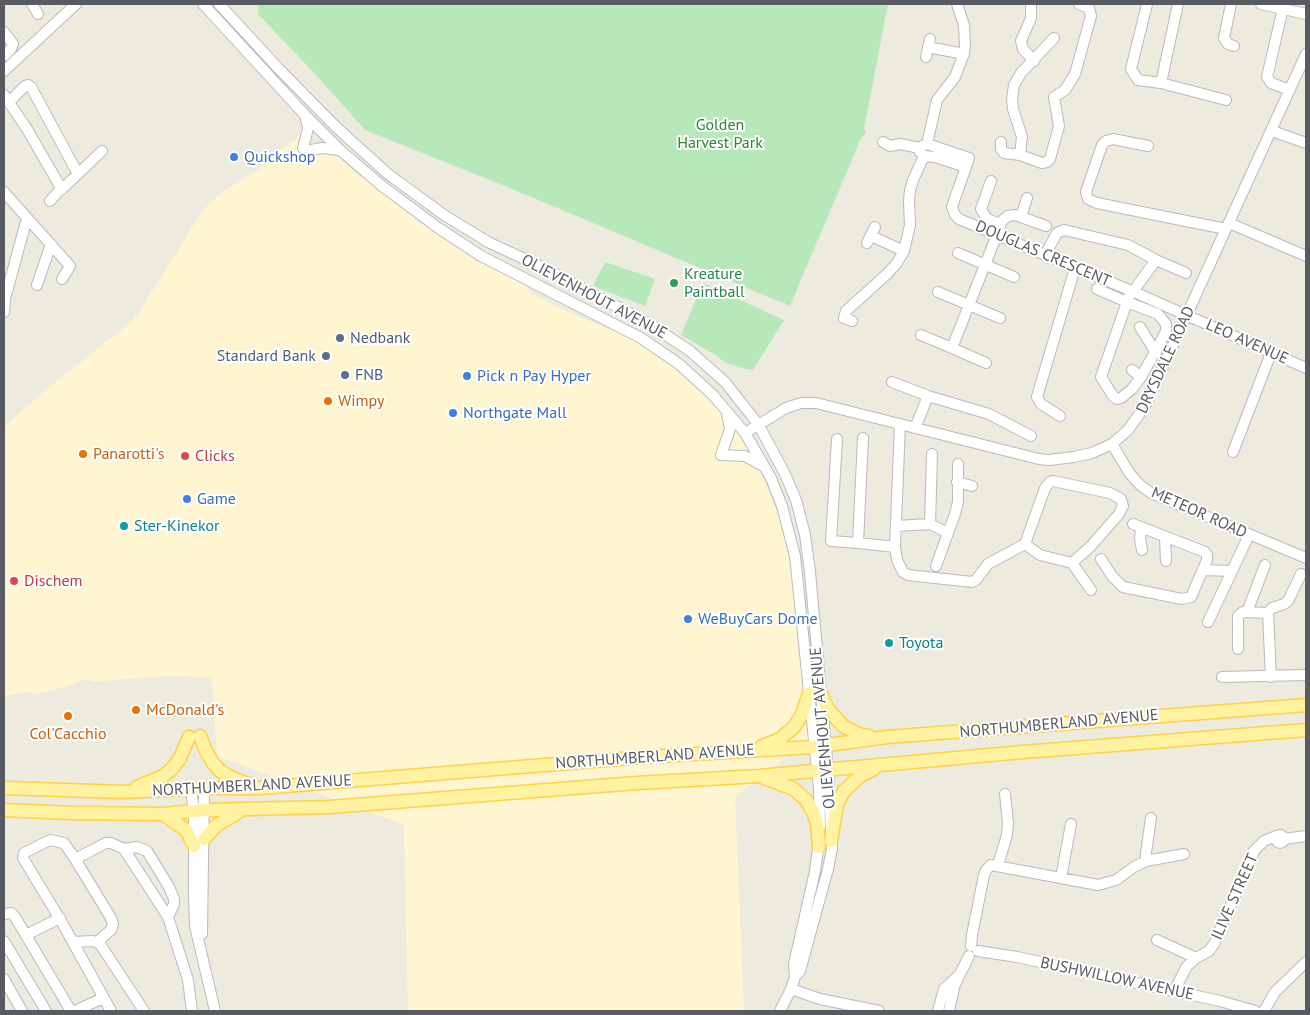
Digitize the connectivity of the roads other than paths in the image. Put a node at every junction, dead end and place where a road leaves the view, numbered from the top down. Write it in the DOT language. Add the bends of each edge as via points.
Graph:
graph roads {
  1 [pos="32,4"];
  2 [pos="203,4"];
  3 [pos="219,4"];
  4 [pos="957,4"];
  5 [pos="1031,4"];
  6 [pos="1081,4"];
  7 [pos="1147,4"];
  8 [pos="1178,4"];
  9 [pos="1231,4"];
  10 [pos="1267,4"];
  11 [pos="73,5"];
  12 [pos="1283,8"];
  13 [pos="38,14"];
  14 [pos="1306,14"];
  15 [pos="4,32"];
  16 [pos="1054,38"];
  17 [pos="1234,46"];
  18 [pos="928,48"];
  19 [pos="964,54"];
  20 [pos="1306,54"];
  21 [pos="4,56"];
  22 [pos="1034,61"];
  23 [pos="4,71"];
  24 [pos="1161,84"];
  25 [pos="1290,90"];
  26 [pos="6,99"];
  27 [pos="1226,100"];
  28 [pos="304,115"];
  29 [pos="1272,131"];
  30 [pos="883,142"];
  31 [pos="1001,142"];
  32 [pos="1306,143"];
  33 [pos="1148,146"];
  34 [pos="340,150"];
  35 [pos="924,150"];
  36 [pos="102,151"];
  37 [pos="1020,155"];
  38 [pos="78,174"];
  39 [pos="991,182"];
  40 [pos="61,190"];
  41 [pos="4,192"];
  42 [pos="1027,198"];
  43 [pos="50,201"];
  44 [pos="1021,217"];
  45 [pos="27,218"];
  46 [pos="1000,224"];
  47 [pos="1046,226"];
  48 [pos="1228,226"];
  49 [pos="997,235"];
  50 [pos="871,236"];
  51 [pos="51,244"];
  52 [pos="904,251"];
  53 [pos="958,253"];
  54 [pos="1045,255"];
  55 [pos="1306,256"];
  56 [pos="1156,260"];
  57 [pos="985,265"];
  58 [pos="1075,268"];
  59 [pos="1186,272"];
  60 [pos="1014,277"];
  61 [pos="62,279"];
  62 [pos="37,285"];
  63 [pos="1097,289"];
  64 [pos="1133,291"];
  65 [pos="938,292"];
  66 [pos="1127,302"];
  67 [pos="970,305"];
  68 [pos="4,312"];
  69 [pos="1188,315"];
  70 [pos="844,318"];
  71 [pos="1000,318"];
  72 [pos="1140,327"];
  73 [pos="921,335"];
  74 [pos="952,348"];
  75 [pos="1156,353"];
  76 [pos="1271,353"];
  77 [pos="986,363"];
  78 [pos="1306,368"];
  79 [pos="1132,370"];
  80 [pos="1141,377"];
  81 [pos="892,382"];
  82 [pos="928,396"];
  83 [pos="725,409"];
  84 [pos="1060,416"];
  85 [pos="758,424"];
  86 [pos="900,424"];
  87 [pos="915,428"];
  88 [pos="744,433"];
  89 [pos="1031,436"];
  90 [pos="837,438"];
  91 [pos="863,438"];
  92 [pos="1112,444"];
  93 [pos="1233,452"];
  94 [pos="932,454"];
  95 [pos="958,464"];
  96 [pos="765,468"];
  97 [pos="957,482"];
  98 [pos="972,486"];
  99 [pos="930,524"];
  100 [pos="896,526"];
  101 [pos="948,533"];
  102 [pos="1248,535"];
  103 [pos="1165,537"];
  104 [pos="858,543"];
  105 [pos="1025,544"];
  106 [pos="895,547"];
  107 [pos="1142,550"];
  108 [pos="1306,558"];
  109 [pos="1101,559"];
  110 [pos="1166,561"];
  111 [pos="1072,563"];
  112 [pos="1265,565"];
  113 [pos="936,566"];
  114 [pos="1204,570"];
  115 [pos="1232,572"];
  116 [pos="1301,574"];
  117 [pos="1091,590"];
  118 [pos="1247,612"];
  119 [pos="1268,613"];
  120 [pos="1208,622"];
  121 [pos="1238,649"];
  122 [pos="1306,675"];
  123 [pos="1271,677"];
  124 [pos="1222,678"];
  125 [pos="815,692"];
  126 [pos="1306,705"];
  127 [pos="1306,730"];
  128 [pos="887,737"];
  129 [pos="819,746"];
  130 [pos="752,750"];
  131 [pos="880,766"];
  132 [pos="822,771"];
  133 [pos="759,776"];
  134 [pos="4,788"];
  135 [pos="197,788"];
  136 [pos="260,788"];
  137 [pos="123,792"];
  138 [pos="1005,794"];
  139 [pos="244,809"];
  140 [pos="4,810"];
  141 [pos="199,810"];
  142 [pos="163,814"];
  143 [pos="1152,818"];
  144 [pos="1071,824"];
  145 [pos="1306,836"];
  146 [pos="832,841"];
  147 [pos="199,843"];
  148 [pos="819,847"];
  149 [pos="124,849"];
  150 [pos="1184,854"];
  151 [pos="75,859"];
  152 [pos="1146,861"];
  153 [pos="998,865"];
  154 [pos="1061,878"];
  155 [pos="4,914"];
  156 [pos="60,918"];
  157 [pos="168,918"];
  158 [pos="26,935"];
  159 [pos="1158,940"];
  160 [pos="4,941"];
  161 [pos="73,942"];
  162 [pos="97,942"];
  163 [pos="973,951"];
  164 [pos="1196,958"];
  165 [pos="1306,962"];
  166 [pos="958,976"];
  167 [pos="795,977"];
  168 [pos="4,979"];
  169 [pos="791,989"];
  170 [pos="1174,991"];
  171 [pos="806,995"];
  172 [pos="103,998"];
  173 [pos="781,1008"];
  174 [pos="22,1011"];
  175 [pos="46,1011"];
  176 [pos="71,1011"];
  177 [pos="76,1011"];
  178 [pos="111,1011"];
  179 [pos="144,1011"];
  180 [pos="192,1011"];
  181 [pos="215,1011"];
  182 [pos="879,1011"];
  183 [pos="938,1011"];
  184 [pos="950,1011"];
  185 [pos="1255,1011"];
  186 [pos="1264,1011"];
  1 -- 13 [label="street"];
  2 -- 28 [label="street, OLIEVENHOUT AVENUE"];
  3 -- 85 [label="street, OLIEVENHOUT AVENUE" via="279,70 388,174 488,242 648,323 690,351 725,382"];
  4 -- 19 [label="street" via="964,25"];
  5 -- 22 [label="street" via="1030,21 1021,41 1023,49"];
  6 -- 37 [label="street" via="1089,8 1091,16 1076,74 1065,90 1052,94 1059,126 1050,160 1042,163"];
  7 -- 24 [label="street" via="1131,69 1138,80"];
  8 -- 24 [label="street"];
  9 -- 17 [label="street" via="1224,38"];
  10 -- 12 [label="street"];
  11 -- 23 [label="street"];
  12 -- 14 [label="street"];
  12 -- 25 [label="street" via="1267,77 1271,83"];
  15 -- 21 [label="street" via="13,44"];
  16 -- 22 [label="street"];
  18 -- 19 [label="street"];
  19 -- 35 [label="street" via="955,77 937,100"];
  20 -- 25 [label="street, DRYSDALE ROAD"];
  22 -- 37 [label="street" via="1014,85 1013,108 1022,137"];
  24 -- 27 [label="street"];
  25 -- 29 [label="street, DRYSDALE ROAD"];
  26 -- 38 [label="street" via="25,86 31,87"];
  26 -- 40 [label="street"];
  28 -- 34 [label="street, OLIEVENHOUT AVENUE"];
  28 -- 34 [label="street" via="308,128 307,149"];
  29 -- 32 [label="street"];
  29 -- 48 [label="street, DRYSDALE ROAD"];
  30 -- 35 [label="street" via="890,146 900,144"];
  31 -- 37 [label="street" via="1000,149 1004,153"];
  33 -- 48 [label="street" via="1113,139 1106,141 1086,192 1088,199"];
  34 -- 83 [label="street, OLIEVENHOUT AVENUE" via="382,186 481,256 641,338 679,364"];
  35 -- 49 [label="street, DOUGLAS CRESCENT" via="935,157 968,162 953,212 959,219"];
  35 -- 52 [label="street" via="910,190 910,225"];
  36 -- 38 [label="street"];
  38 -- 40 [label="street"];
  39 -- 46 [label="street" via="982,212 987,219"];
  40 -- 43 [label="street"];
  41 -- 45 [label="street"];
  42 -- 44 [label="street"];
  44 -- 46 [label="street" via="1008,216"];
  44 -- 47 [label="street"];
  45 -- 51 [label="street"];
  45 -- 68 [label="street"];
  46 -- 49 [label="street"];
  48 -- 55 [label="street"];
  48 -- 69 [label="street, DRYSDALE ROAD"];
  49 -- 54 [label="street, DOUGLAS CRESCENT"];
  49 -- 57 [label="street"];
  50 -- 52 [label="street"];
  51 -- 61 [label="street" via="70,266"];
  51 -- 62 [label="street"];
  52 -- 70 [label="street" via="897,263 848,309"];
  53 -- 57 [label="street"];
  54 -- 56 [label="street" via="1056,233 1064,230 1128,245"];
  54 -- 58 [label="street, DOUGLAS CRESCENT"];
  56 -- 59 [label="street"];
  56 -- 64 [label="street"];
  57 -- 60 [label="street"];
  57 -- 67 [label="street"];
  58 -- 64 [label="street, DOUGLAS CRESCENT"];
  58 -- 84 [label="street" via="1037,396 1041,404"];
  63 -- 66 [label="street"];
  64 -- 66 [label="street"];
  64 -- 69 [label="street, DOUGLAS CRESCENT"];
  65 -- 67 [label="street"];
  66 -- 75 [label="street" via="1163,319 1167,327"];
  66 -- 80 [label="street" via="1099,373 1117,399 1132,389"];
  67 -- 71 [label="street"];
  67 -- 74 [label="street"];
  69 -- 76 [label="street, LEO AVENUE"];
  69 -- 92 [label="street, DRYSDALE ROAD" via="1138,419"];
  72 -- 75 [label="street"];
  73 -- 74 [label="street"];
  74 -- 77 [label="street"];
  75 -- 80 [label="street"];
  76 -- 78 [label="street, LEO AVENUE"];
  76 -- 93 [label="street"];
  79 -- 80 [label="street"];
  81 -- 82 [label="street"];
  82 -- 87 [label="street"];
  82 -- 89 [label="street" via="989,414"];
  83 -- 88 [label="street, OLIEVENHOUT AVENUE"];
  83 -- 96 [label="street" via="730,429 721,455 745,456"];
  85 -- 86 [label="street, DRYSDALE ROAD" via="786,408 808,403 825,404"];
  85 -- 88 [label="street, DRYSDALE ROAD"];
  85 -- 125 [label="street, OLIEVENHOUT AVENUE" via="785,474 805,535"];
  86 -- 87 [label="street, DRYSDALE ROAD"];
  86 -- 100 [label="street"];
  87 -- 92 [label="street, DRYSDALE ROAD" via="1021,456 1049,460 1092,453"];
  88 -- 96 [label="street, OLIEVENHOUT AVENUE"];
  90 -- 104 [label="street" via="831,541"];
  91 -- 104 [label="street"];
  92 -- 102 [label="street, METEOR ROAD" via="1130,474 1145,489"];
  94 -- 99 [label="street"];
  95 -- 97 [label="street"];
  96 -- 125 [label="street, OLIEVENHOUT AVENUE" via="782,506 795,556"];
  97 -- 98 [label="street"];
  97 -- 101 [label="street" via="957,508"];
  99 -- 100 [label="street"];
  99 -- 101 [label="street"];
  100 -- 106 [label="street"];
  101 -- 113 [label="street"];
  102 -- 108 [label="street, METEOR ROAD"];
  102 -- 115 [label="street"];
  103 -- 107 [label="street" via="1137,526"];
  103 -- 110 [label="street"];
  103 -- 114 [label="street" via="1205,552"];
  104 -- 106 [label="street"];
  105 -- 106 [label="street" via="988,564 979,578 972,582 908,575 899,566"];
  105 -- 111 [label="street" via="1040,555"];
  105 -- 111 [label="street" via="1050,482 1117,495 1122,502 1121,510"];
  109 -- 114 [label="street" via="1109,578 1124,588 1182,599 1191,597"];
  111 -- 117 [label="street"];
  112 -- 118 [label="street"];
  114 -- 115 [label="street"];
  115 -- 120 [label="street"];
  116 -- 119 [label="street" via="1288,600"];
  118 -- 119 [label="street"];
  118 -- 121 [label="street" via="1241,612 1237,618"];
  119 -- 123 [label="street"];
  122 -- 123 [label="street"];
  123 -- 124 [label="street"];
  125 -- 128 [label="main road" via="843,726 861,735"];
  125 -- 129 [label="street, OLIEVENHOUT AVENUE"];
  125 -- 130 [label="main road" via="789,732"];
  126 -- 128 [label="main road, NORTHUMBERLAND AVENUE"];
  127 -- 131 [label="main road, NORTHUMBERLAND AVENUE"];
  128 -- 129 [label="main road, NORTHUMBERLAND AVENUE"];
  129 -- 130 [label="main road, NORTHUMBERLAND AVENUE"];
  129 -- 132 [label="street, OLIEVENHOUT AVENUE"];
  130 -- 136 [label="main road, NORTHUMBERLAND AVENUE"];
  131 -- 132 [label="main road, NORTHUMBERLAND AVENUE"];
  131 -- 146 [label="main road" via="860,776 844,791 837,804"];
  132 -- 133 [label="main road, NORTHUMBERLAND AVENUE"];
  132 -- 146 [label="street, OLIEVENHOUT AVENUE"];
  132 -- 148 [label="street, OLIEVENHOUT AVENUE"];
  133 -- 139 [label="main road, NORTHUMBERLAND AVENUE" via="330,808"];
  133 -- 148 [label="main road" via="787,785 806,800 817,823"];
  134 -- 137 [label="main road, NORTHUMBERLAND AVENUE"];
  135 -- 136 [label="main road, NORTHUMBERLAND AVENUE"];
  135 -- 137 [label="main road, NORTHUMBERLAND AVENUE"];
  135 -- 141 [label="street"];
  136 -- 137 [label="main road" via="220,771 195,736 172,769 150,783"];
  138 -- 153 [label="street" via="1008,823"];
  139 -- 141 [label="main road, NORTHUMBERLAND AVENUE"];
  139 -- 147 [label="main road" via="217,825"];
  140 -- 142 [label="main road, NORTHUMBERLAND AVENUE"];
  141 -- 142 [label="main road, NORTHUMBERLAND AVENUE"];
  141 -- 147 [label="street"];
  142 -- 147 [label="main road"];
  143 -- 152 [label="street"];
  144 -- 154 [label="street"];
  145 -- 164 [label="street, ILIVE STREET" via="1264,841 1257,847 1214,944"];
  146 -- 167 [label="street, OLIEVENHOUT AVENUE" via="828,869 800,971"];
  147 -- 181 [label="street" via="195,917"];
  148 -- 167 [label="street, OLIEVENHOUT AVENUE" via="794,964"];
  149 -- 151 [label="street" via="106,843"];
  149 -- 157 [label="street"];
  149 -- 157 [label="street" via="137,846 147,851 174,899"];
  150 -- 152 [label="street"];
  151 -- 156 [label="street" via="64,843 56,840 24,853 23,858"];
  151 -- 162 [label="street" via="113,924"];
  152 -- 154 [label="street" via="1106,883 1091,884"];
  153 -- 154 [label="street"];
  153 -- 163 [label="street" via="988,867 984,875 972,935"];
  155 -- 158 [label="street" via="11,913"];
  156 -- 158 [label="street"];
  156 -- 161 [label="street"];
  157 -- 180 [label="street" via="188,980"];
  158 -- 176 [label="street"];
  159 -- 164 [label="street"];
  160 -- 175 [label="street"];
  161 -- 162 [label="street"];
  161 -- 172 [label="street"];
  162 -- 179 [label="street"];
  163 -- 166 [label="street"];
  163 -- 170 [label="street, BUSHWILLOW AVENUE" via="1017,957"];
  164 -- 170 [label="street, ILIVE STREET" via="1187,966"];
  165 -- 186 [label="street" via="1275,992"];
  166 -- 183 [label="street" via="944,989"];
  166 -- 184 [label="street"];
  167 -- 169 [label="street, OLIEVENHOUT AVENUE"];
  168 -- 174 [label="street"];
  169 -- 171 [label="street"];
  169 -- 173 [label="street, OLIEVENHOUT AVENUE"];
  170 -- 185 [label="street, BUSHWILLOW AVENUE"];
  171 -- 173 [label="street"];
  171 -- 182 [label="street"];
  172 -- 177 [label="street"];
  172 -- 178 [label="street"];
}
